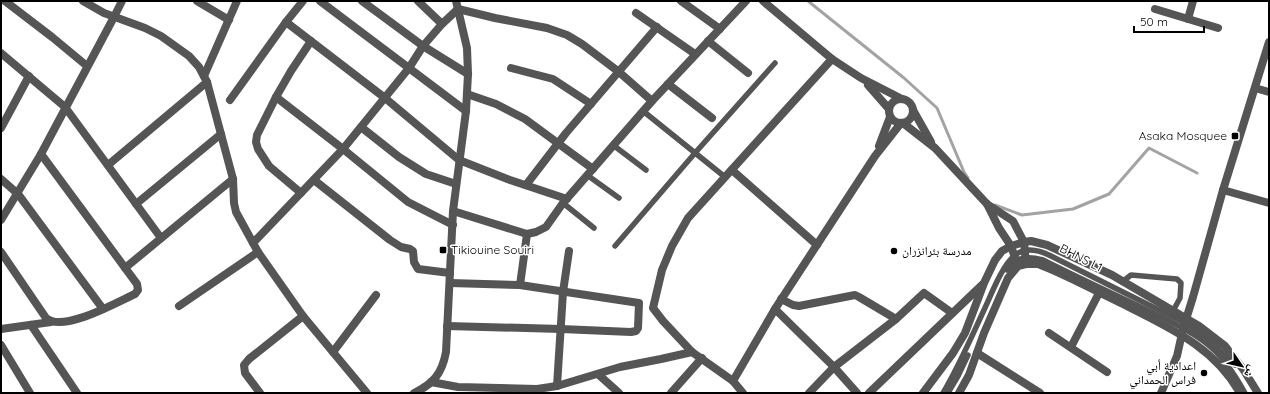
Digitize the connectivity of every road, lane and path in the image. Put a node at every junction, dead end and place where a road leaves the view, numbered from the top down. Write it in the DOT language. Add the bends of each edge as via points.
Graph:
graph roads {
  1 [pos="5,1"];
  2 [pos="83,1"];
  3 [pos="122,1"];
  4 [pos="197,1"];
  5 [pos="237,1"];
  6 [pos="303,1"];
  7 [pos="320,1"];
  8 [pos="362,1"];
  9 [pos="418,1"];
  10 [pos="681,1"];
  11 [pos="746,1"];
  12 [pos="763,1"];
  13 [pos="1193,1"];
  14 [pos="457,5"];
  15 [pos="1155,9"];
  16 [pos="636,13"];
  17 [pos="114,17"];
  18 [pos="229,20"];
  19 [pos="1188,20"];
  20 [pos="286,22"];
  21 [pos="442,24"];
  22 [pos="657,27"];
  23 [pos="1218,28"];
  24 [pos="720,29"];
  25 [pos="312,41"];
  26 [pos="708,41"];
  27 [pos="1269,42"];
  28 [pos="423,46"];
  29 [pos="1,53"];
  30 [pos="695,54"];
  31 [pos="832,59"];
  32 [pos="775,63"];
  33 [pos="87,66"];
  34 [pos="409,68"];
  35 [pos="511,68"];
  36 [pos="619,72"];
  37 [pos="748,73"];
  38 [pos="468,74"];
  39 [pos="29,76"];
  40 [pos="862,78"];
  41 [pos="206,79"];
  42 [pos="668,84"];
  43 [pos="1255,88"];
  44 [pos="1269,92"];
  45 [pos="467,94"];
  46 [pos="276,97"];
  47 [pos="385,98"];
  48 [pos="902,99"];
  49 [pos="230,100"];
  50 [pos="652,101"];
  51 [pos="591,104"];
  52 [pos="65,107"];
  53 [pos="913,110"];
  54 [pos="466,111"];
  55 [pos="643,111"];
  56 [pos="890,113"];
  57 [pos="712,118"];
  58 [pos="902,123"];
  59 [pos="361,127"];
  60 [pos="1,128"];
  61 [pos="221,134"];
  62 [pos="558,142"];
  63 [pos="613,145"];
  64 [pos="935,148"];
  65 [pos="344,149"];
  66 [pos="695,153"];
  67 [pos="41,154"];
  68 [pos="874,156"];
  69 [pos="459,160"];
  70 [pos="108,165"];
  71 [pos="646,170"];
  72 [pos="732,170"];
  73 [pos="590,172"];
  74 [pos="725,177"];
  75 [pos="1,179"];
  76 [pos="232,179"];
  77 [pos="314,180"];
  78 [pos="456,184"];
  79 [pos="526,185"];
  80 [pos="1223,190"];
  81 [pos="301,193"];
  82 [pos="18,194"];
  83 [pos="619,198"];
  84 [pos="565,201"];
  85 [pos="1269,203"];
  86 [pos="136,204"];
  87 [pos="987,204"];
  88 [pos="453,211"];
  89 [pos="1,220"];
  90 [pos="453,225"];
  91 [pos="594,228"];
  92 [pos="527,234"];
  93 [pos="161,238"];
  94 [pos="1024,242"];
  95 [pos="253,243"];
  96 [pos="817,245"];
  97 [pos="615,246"];
  98 [pos="1011,246"];
  99 [pos="569,251"];
  100 [pos="1,252"];
  101 [pos="258,252"];
  102 [pos="1021,259"];
  103 [pos="126,268"];
  104 [pos="450,273"];
  105 [pos="1122,282"];
  106 [pos="450,283"];
  107 [pos="984,283"];
  108 [pos="520,285"];
  109 [pos="563,292"];
  110 [pos="1099,292"];
  111 [pos="376,295"];
  112 [pos="781,299"];
  113 [pos="639,303"];
  114 [pos="179,306"];
  115 [pos="653,308"];
  116 [pos="103,309"];
  117 [pos="775,309"];
  118 [pos="1173,311"];
  119 [pos="952,313"];
  120 [pos="303,316"];
  121 [pos="896,319"];
  122 [pos="51,322"];
  123 [pos="31,325"];
  124 [pos="448,326"];
  125 [pos="1184,326"];
  126 [pos="1,329"];
  127 [pos="561,329"];
  128 [pos="1049,333"];
  129 [pos="1,345"];
  130 [pos="1070,347"];
  131 [pos="333,352"];
  132 [pos="692,352"];
  133 [pos="977,353"];
  134 [pos="702,358"];
  135 [pos="834,367"];
  136 [pos="1107,372"];
  137 [pos="599,374"];
  138 [pos="733,381"];
  139 [pos="432,382"];
  140 [pos="557,386"];
  141 [pos="460,390"];
  142 [pos="535,391"];
  143 [pos="30,393"];
  144 [pos="77,393"];
  145 [pos="260,393"];
  146 [pos="367,393"];
  147 [pos="414,393"];
  148 [pos="619,393"];
  149 [pos="671,393"];
  150 [pos="743,393"];
  151 [pos="809,393"];
  152 [pos="857,393"];
  153 [pos="869,393"];
  154 [pos="923,393"];
  155 [pos="943,393"];
  156 [pos="948,393"];
  157 [pos="960,393"];
  158 [pos="1040,393"];
  159 [pos="1161,393"];
  160 [pos="1240,393"];
  161 [pos="1245,393"];
  162 [pos="1254,393"];
  163 [pos="1258,393"];
  1 -- 33 [label="street"];
  2 -- 17 [label="street"];
  3 -- 17 [label="street"];
  4 -- 18 [label="street"];
  5 -- 18 [label="street"];
  6 -- 20 [label="street"];
  7 -- 34 [label="street"];
  8 -- 28 [label="street"];
  9 -- 21 [label="street"];
  10 -- 24 [label="street"];
  11 -- 24 [label="street"];
  12 -- 31 [label="street"];
  13 -- 19 [label="street"];
  14 -- 21 [label="street"];
  14 -- 36 [label="street" via="495,18 547,28 567,35"];
  14 -- 38 [label="street" via="467,48"];
  15 -- 19 [label="street"];
  16 -- 22 [label="street"];
  17 -- 33 [label="street"];
  17 -- 41 [label="street" via="145,28 174,45 189,56"];
  18 -- 41 [label="street"];
  19 -- 23 [label="street"];
  20 -- 25 [label="street"];
  20 -- 49 [label="street"];
  21 -- 28 [label="street"];
  22 -- 30 [label="street"];
  22 -- 36 [label="street"];
  24 -- 26 [label="street"];
  25 -- 46 [label="street"];
  25 -- 47 [label="street"];
  26 -- 30 [label="street"];
  26 -- 37 [label="street"];
  27 -- 43 [label="street"];
  28 -- 34 [label="street"];
  28 -- 38 [label="street"];
  29 -- 39 [label="street"];
  30 -- 42 [label="street"];
  31 -- 40 [label="street"];
  31 -- 72 [label="street"];
  32 -- 66 [label="lane"];
  33 -- 52 [label="street"];
  34 -- 47 [label="street"];
  34 -- 54 [label="street"];
  35 -- 51 [label="street" via="553,79"];
  36 -- 50 [label="street"];
  36 -- 51 [label="street"];
  38 -- 45 [label="street"];
  39 -- 52 [label="street"];
  39 -- 60 [label="street"];
  40 -- 48 [label="street"];
  40 -- 56 [label="street"];
  41 -- 61 [label="street"];
  41 -- 70 [label="street"];
  42 -- 50 [label="street"];
  42 -- 57 [label="street"];
  43 -- 44 [label="street"];
  43 -- 80 [label="street"];
  45 -- 54 [label="street"];
  45 -- 62 [label="street" via="511,111"];
  46 -- 65 [label="street"];
  46 -- 81 [label="street" via="256,142 268,166"];
  47 -- 59 [label="street"];
  47 -- 69 [label="street"];
  48 -- 53 [label="street" via="909,102"];
  48 -- 56 [label="street" via="894,101"];
  50 -- 55 [label="street"];
  51 -- 62 [label="street"];
  52 -- 67 [label="street"];
  52 -- 70 [label="street"];
  53 -- 58 [label="street" via="911,118"];
  53 -- 64 [label="street"];
  54 -- 69 [label="street"];
  55 -- 63 [label="street"];
  55 -- 66 [label="lane"];
  56 -- 58 [label="street" via="893,120"];
  56 -- 68 [label="street"];
  58 -- 64 [label="street"];
  58 -- 68 [label="street"];
  59 -- 65 [label="street"];
  59 -- 78 [label="street" via="399,157 426,174"];
  61 -- 76 [label="street"];
  61 -- 86 [label="street"];
  62 -- 73 [label="street"];
  62 -- 79 [label="street"];
  63 -- 71 [label="lane"];
  63 -- 73 [label="street"];
  64 -- 87 [label="street"];
  65 -- 77 [label="street"];
  65 -- 90 [label="street" via="408,202"];
  66 -- 74 [label="lane"];
  66 -- 97 [label="lane"];
  67 -- 82 [label="street"];
  67 -- 103 [label="street"];
  68 -- 96 [label="street"];
  69 -- 78 [label="street"];
  69 -- 79 [label="street"];
  70 -- 86 [label="street"];
  72 -- 74 [label="street"];
  72 -- 96 [label="street"];
  73 -- 83 [label="lane"];
  73 -- 84 [label="street"];
  74 -- 115 [label="street" via="688,218 672,246 662,270"];
  75 -- 82 [label="street"];
  76 -- 93 [label="street"];
  76 -- 95 [label="street" via="236,212"];
  77 -- 81 [label="street"];
  77 -- 104 [label="street" via="390,240 410,249 418,269"];
  78 -- 88 [label="street"];
  79 -- 84 [label="street"];
  80 -- 85 [label="street"];
  80 -- 125 [label="street"];
  81 -- 95 [label="street"];
  82 -- 89 [label="street"];
  82 -- 116 [label="street"];
  84 -- 91 [label="lane"];
  84 -- 92 [label="street" via="546,227"];
  86 -- 93 [label="street"];
  87 -- 94 [label="street" via="1013,221"];
  87 -- 98 [label="street"];
  88 -- 90 [label="street"];
  88 -- 92 [label="street"];
  90 -- 104 [label="street"];
  92 -- 108 [label="street"];
  93 -- 103 [label="street"];
  94 -- 98 [label="street"];
  94 -- 102 [label="street"];
  94 -- 105 [label="street" via="1047,245"];
  95 -- 101 [label="street"];
  96 -- 112 [label="street"];
  98 -- 102 [label="street"];
  98 -- 107 [label="street" via="995,260"];
  99 -- 109 [label="street"];
  100 -- 122 [label="street"];
  101 -- 114 [label="street"];
  101 -- 120 [label="street"];
  102 -- 110 [label="street" via="1046,267"];
  102 -- 125 [label="lane, BHNS L1" via="1031,249 1048,254"];
  102 -- 133 [label="street" via="1008,278"];
  102 -- 155 [label="lane" via="1001,273 958,367"];
  102 -- 156 [label="lane" via="1004,275"];
  103 -- 116 [label="street" via="137,284 136,292"];
  104 -- 106 [label="street"];
  105 -- 118 [label="street"];
  105 -- 118 [label="lane" via="1131,275 1177,279 1181,283 1180,298"];
  106 -- 108 [label="street"];
  106 -- 124 [label="street"];
  107 -- 119 [label="street"];
  107 -- 154 [label="street" via="965,333"];
  108 -- 109 [label="street"];
  109 -- 113 [label="street"];
  109 -- 127 [label="street"];
  110 -- 125 [label="street"];
  110 -- 130 [label="street"];
  111 -- 131 [label="street"];
  112 -- 117 [label="street"];
  112 -- 121 [label="street" via="799,306 855,295"];
  113 -- 115 [label="street"];
  113 -- 127 [label="street" via="636,331"];
  115 -- 132 [label="street"];
  116 -- 122 [label="street" via="74,320"];
  117 -- 135 [label="street"];
  117 -- 138 [label="street"];
  118 -- 125 [label="street"];
  119 -- 121 [label="street" via="924,293"];
  119 -- 153 [label="street"];
  120 -- 131 [label="street"];
  120 -- 145 [label="street" via="244,365 245,373"];
  121 -- 135 [label="street"];
  122 -- 123 [label="street"];
  123 -- 126 [label="street"];
  123 -- 144 [label="street"];
  124 -- 127 [label="street"];
  124 -- 139 [label="street" via="442,368"];
  125 -- 159 [label="street" via="1177,356"];
  125 -- 160 [label="street" via="1228,375"];
  125 -- 161 [label="lane, BHNS L1" via="1220,356"];
  125 -- 162 [label="lane, BHNS L1" via="1206,337 1227,356"];
  125 -- 163 [label="street" via="1199,326 1225,346"];
  127 -- 140 [label="street"];
  128 -- 130 [label="street"];
  129 -- 143 [label="street"];
  130 -- 136 [label="street"];
  131 -- 146 [label="street"];
  132 -- 134 [label="street"];
  132 -- 137 [label="street"];
  133 -- 157 [label="street"];
  133 -- 158 [label="street"];
  134 -- 138 [label="street"];
  134 -- 149 [label="street"];
  135 -- 151 [label="street"];
  135 -- 152 [label="street"];
  137 -- 140 [label="street"];
  137 -- 148 [label="street"];
  138 -- 150 [label="street"];
  139 -- 141 [label="street"];
  139 -- 147 [label="street"];
  140 -- 142 [label="street"];
  141 -- 142 [label="street"];
}
